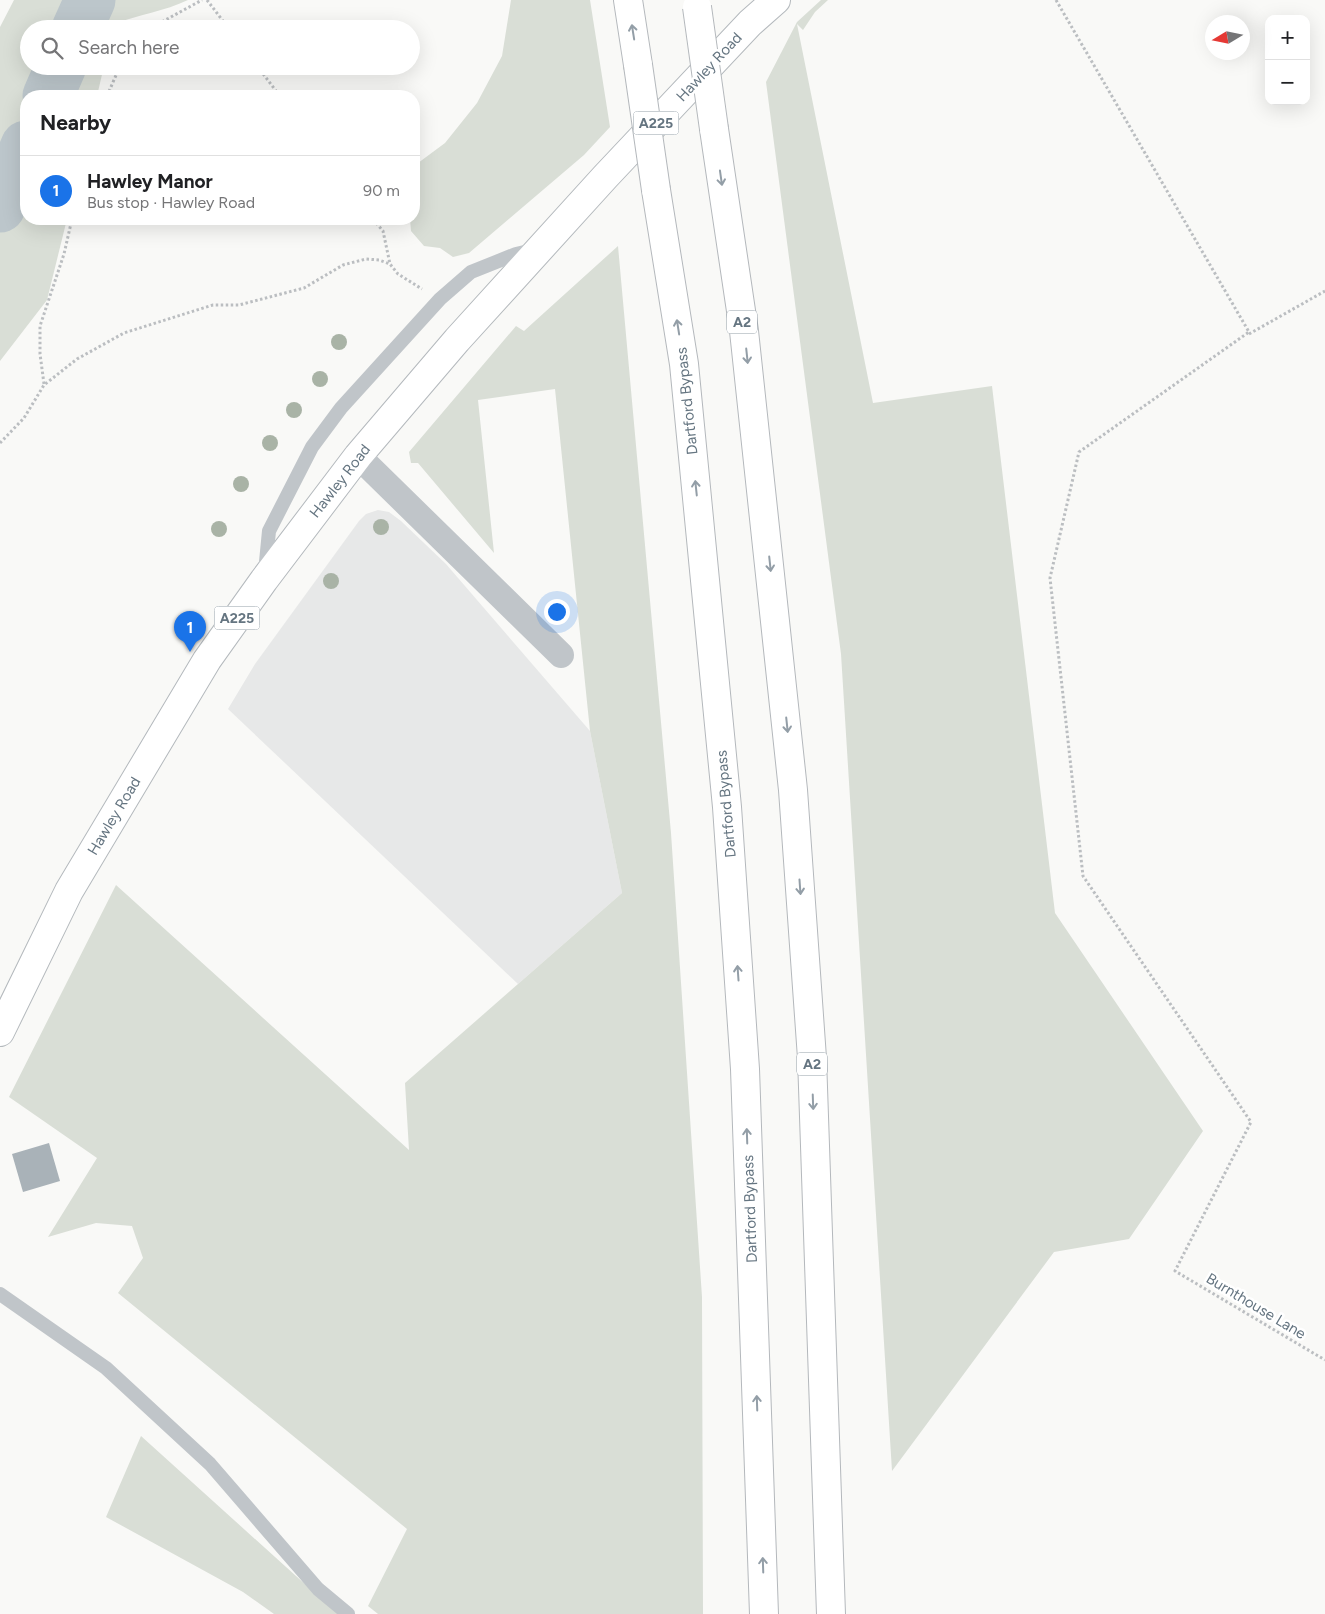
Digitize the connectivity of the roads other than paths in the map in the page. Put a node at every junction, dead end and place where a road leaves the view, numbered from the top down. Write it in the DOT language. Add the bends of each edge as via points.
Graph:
graph roads {
  1 [pos="628,0"];
  2 [pos="776,0"];
  3 [pos="696,3"];
  4 [pos="539,249"];
  5 [pos="358,456"];
  6 [pos="264,580"];
  7 [pos="561,655"];
  8 [pos="0,1032"];
  9 [pos="0,1294"];
  10 [pos="348,1614"];
  11 [pos="764,1614"];
  12 [pos="831,1614"];
  11 -- 1 [label="main road, Dartford Bypass, one-way, bridge" via="745,1069 727,807 684,364"];
  2 -- 4 [label="main road, Hawley Road / A225"];
  3 -- 12 [label="main road, A2, one-way, bridge" via="744,331 793,790 812,1058"];
  4 -- 5 [label="main road, Hawley Road / A225"];
  4 -- 6 [label="lane" via="516,254 471,272 440,299 341,408 312,448 269,532"];
  5 -- 6 [label="main road, Hawley Road / A225"];
  5 -- 7 [label="street"];
  6 -- 8 [label="main road, Hawley Road / A225" via="207,660 69,890"];
  9 -- 10 [label="lane" via="106,1368 210,1464 318,1589"];
}
